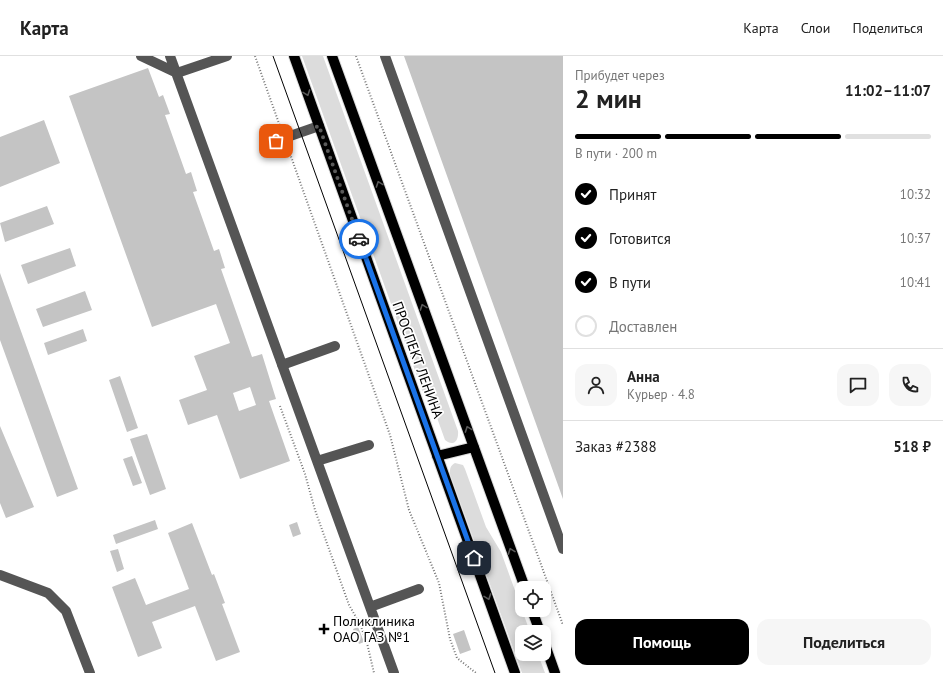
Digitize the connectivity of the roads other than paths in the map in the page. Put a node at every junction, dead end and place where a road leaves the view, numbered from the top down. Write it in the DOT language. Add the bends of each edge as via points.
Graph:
graph roads {
  1 [pos="141,56"];
  2 [pos="170,56"];
  3 [pos="227,56"];
  4 [pos="294,56"];
  5 [pos="332,56"];
  6 [pos="385,56"];
  7 [pos="177,73"];
  8 [pos="319,126"];
  9 [pos="267,144"];
  10 [pos="335,346"];
  11 [pos="282,365"];
  12 [pos="369,445"];
  13 [pos="474,447"];
  14 [pos="437,456"];
  15 [pos="317,461"];
  16 [pos="563,549"];
  17 [pos="0,575"];
  18 [pos="522,581"];
  19 [pos="419,589"];
  20 [pos="370,607"];
  21 [pos="551,661"];
  22 [pos="90,673"];
  23 [pos="394,673"];
  24 [pos="515,673"];
  25 [pos="555,673"];
  1 -- 7 [label="lane"];
  2 -- 7 [label="lane"];
  3 -- 7 [label="lane"];
  4 -- 8 [label="main road, ПРОСПЕКТ ЛЕНИНА, one-way"];
  13 -- 5 [label="main road, ПРОСПЕКТ ЛЕНИНА, one-way"];
  6 -- 16 [label="lane"];
  7 -- 11 [label="lane"];
  8 -- 9 [label="lane"];
  8 -- 14 [label="main road, ПРОСПЕКТ ЛЕНИНА"];
  10 -- 11 [label="lane"];
  11 -- 15 [label="lane"];
  12 -- 15 [label="lane"];
  13 -- 14 [label="main road"];
  18 -- 13 [label="main road, ПРОСПЕКТ ЛЕНИНА, one-way"];
  14 -- 24 [label="main road, ПРОСПЕКТ ЛЕНИНА, one-way"];
  15 -- 20 [label="lane"];
  17 -- 22 [label="lane" via="48,593 66,611"];
  19 -- 20 [label="lane"];
  20 -- 23 [label="lane"];
  21 -- 25 [label="main road"];
}
